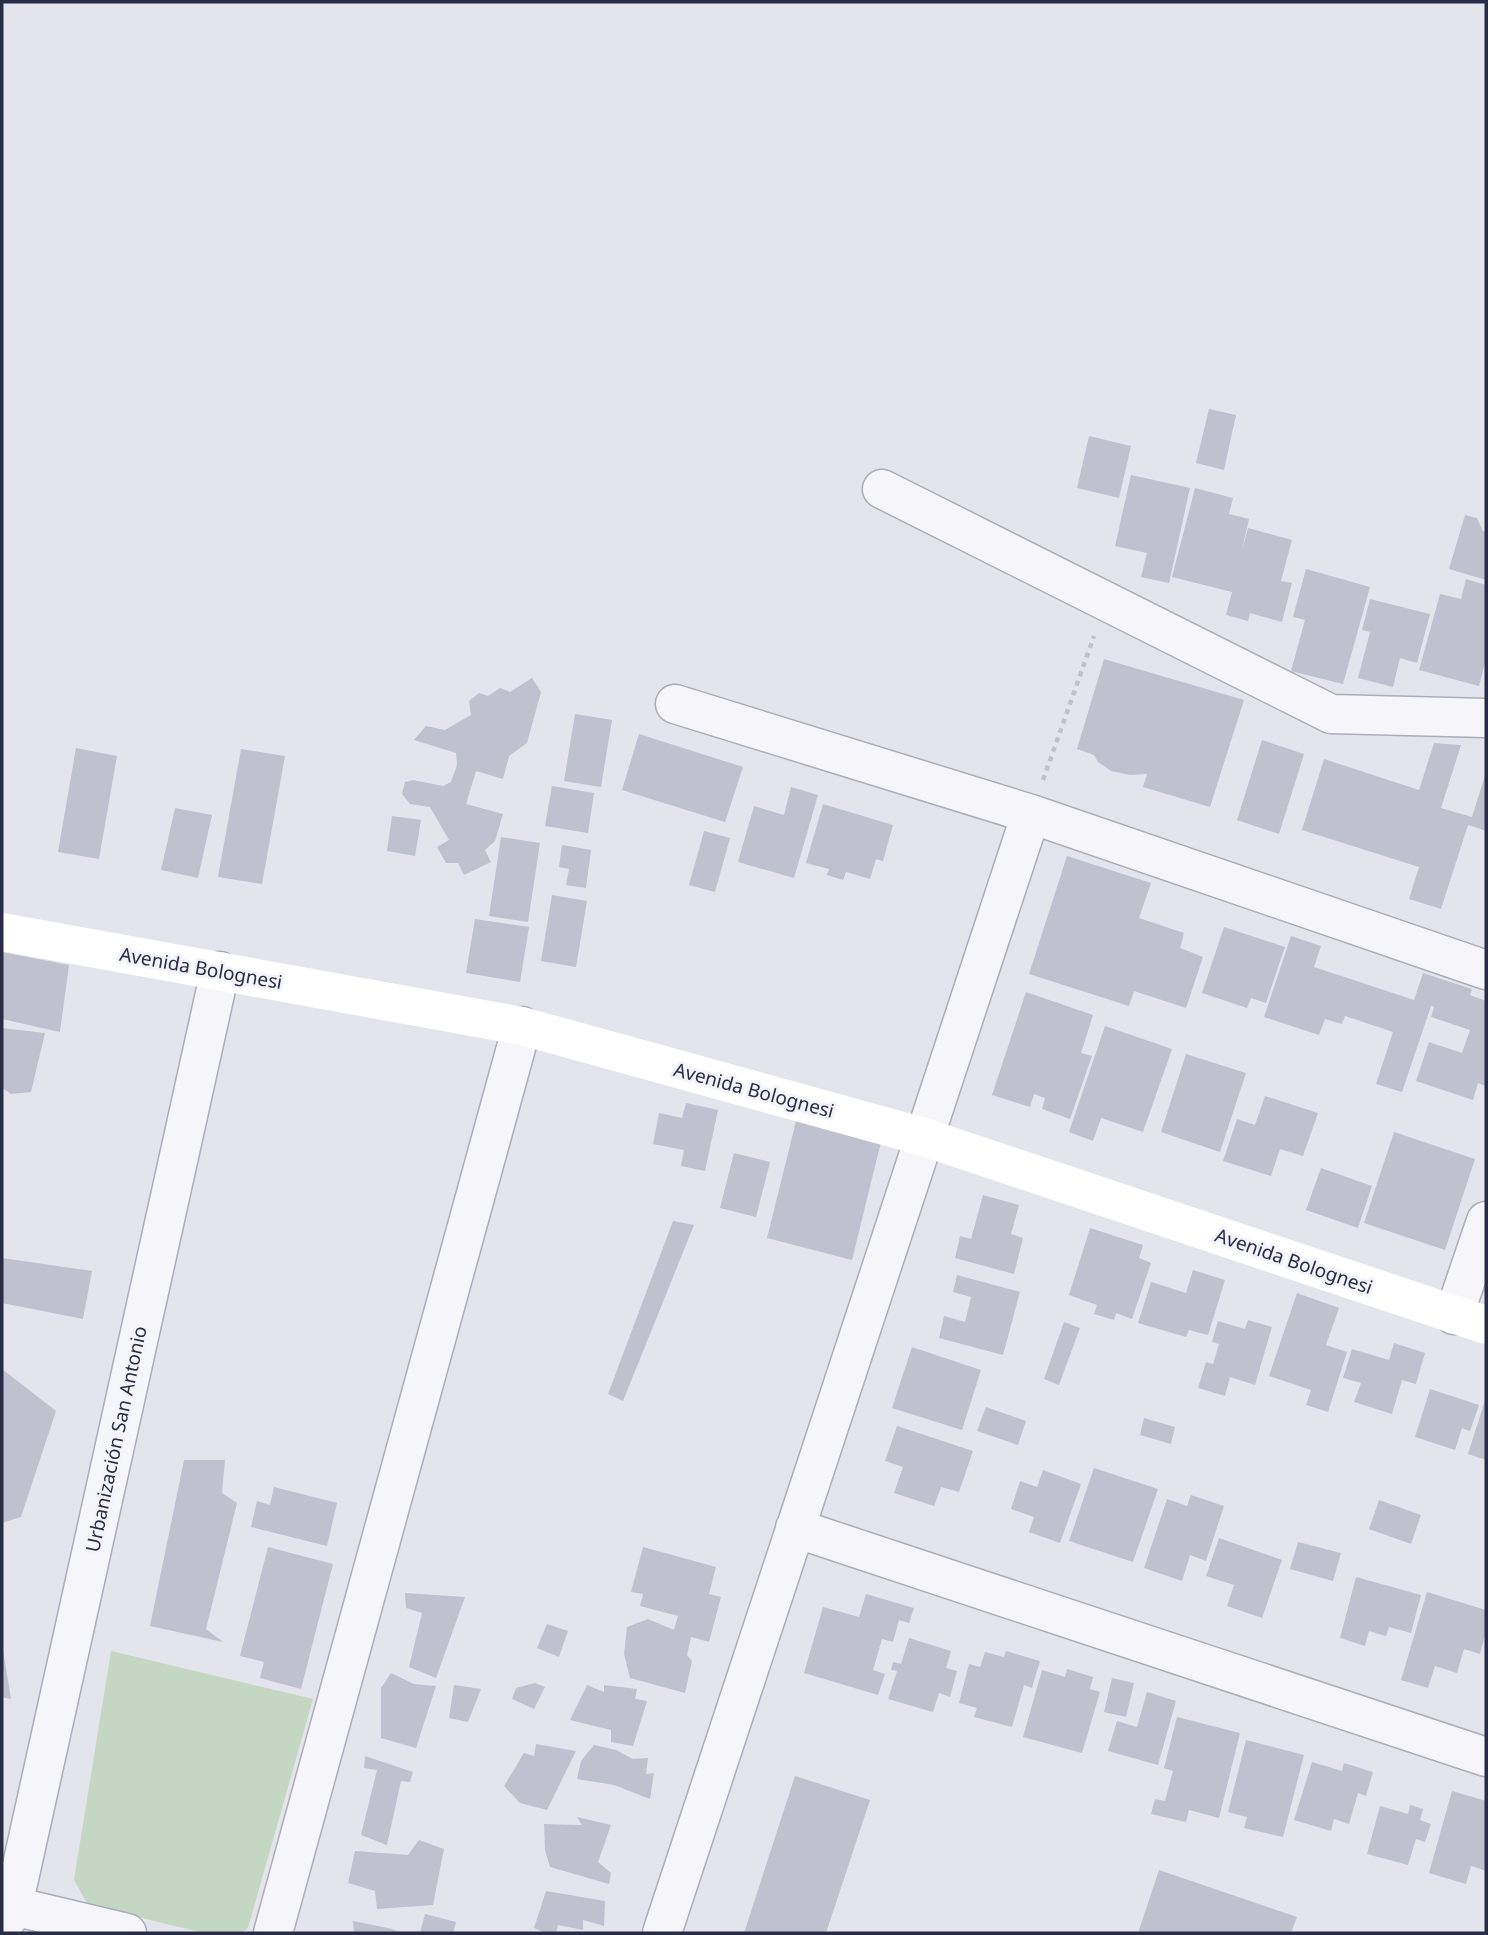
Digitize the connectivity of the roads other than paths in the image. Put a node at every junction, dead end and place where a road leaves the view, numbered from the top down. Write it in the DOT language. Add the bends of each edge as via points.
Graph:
graph roads {
  1 [pos="882,489"];
  2 [pos="675,704"];
  3 [pos="1486,718"];
  4 [pos="1031,814"];
  5 [pos="2,932"];
  6 [pos="1486,970"];
  7 [pos="220,971"];
  8 [pos="522,1026"];
  9 [pos="924,1137"];
  10 [pos="1486,1221"];
  11 [pos="1470,1320"];
  12 [pos="795,1528"];
  13 [pos="1486,1757"];
  14 [pos="8,1918"];
  15 [pos="127,1933"];
  16 [pos="273,1933"];
  17 [pos="662,1933"];
  1 -- 3 [label="street" via="1331,714"];
  2 -- 4 [label="street"];
  4 -- 6 [label="street"];
  4 -- 9 [label="street"];
  5 -- 7 [label="main road, Avenida Bolognesi"];
  7 -- 8 [label="main road, Avenida Bolognesi"];
  7 -- 14 [label="street, Urbanización San Antonio"];
  8 -- 9 [label="main road, Avenida Bolognesi"];
  8 -- 16 [label="street"];
  9 -- 11 [label="main road, Avenida Bolognesi"];
  9 -- 12 [label="street"];
  10 -- 11 [label="street"];
  12 -- 13 [label="street"];
  12 -- 17 [label="street"];
  14 -- 15 [label="street"];
}
